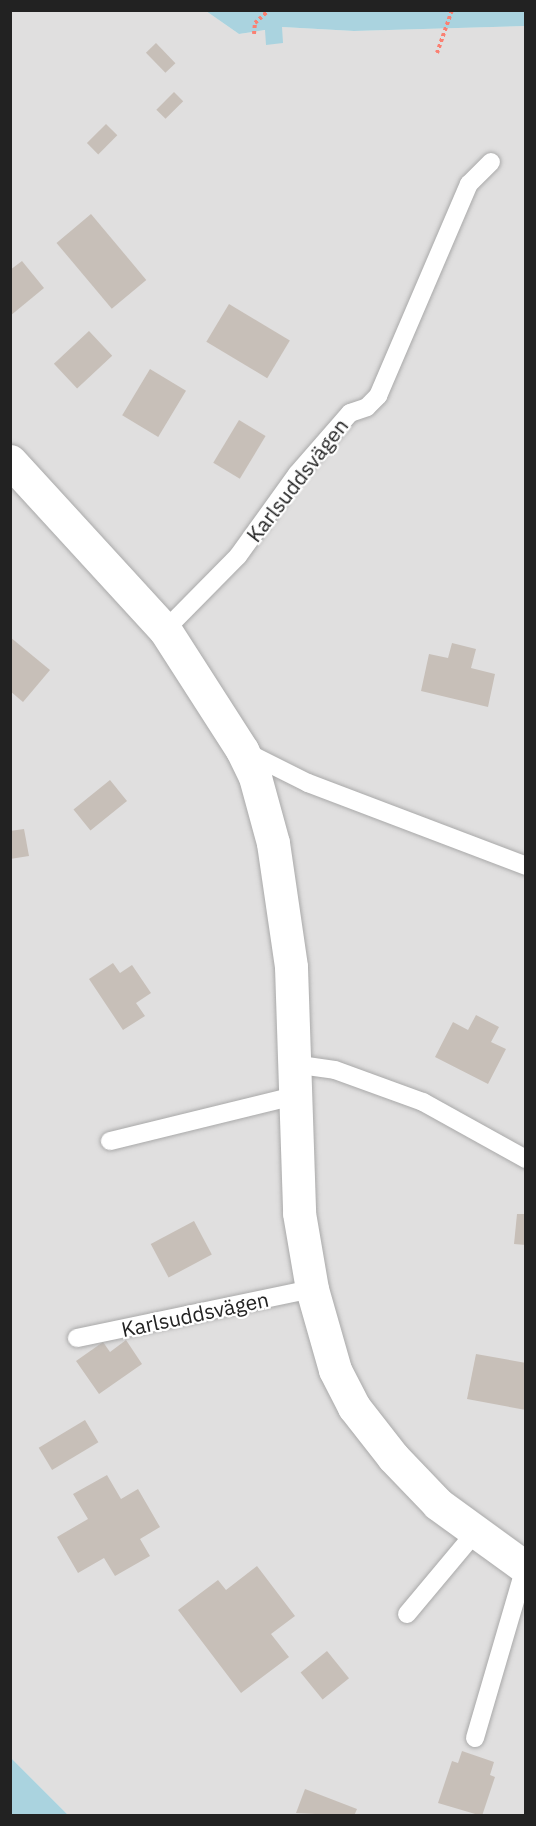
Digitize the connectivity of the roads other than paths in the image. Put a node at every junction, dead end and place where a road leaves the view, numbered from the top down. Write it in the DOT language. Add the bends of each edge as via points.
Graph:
graph roads {
  1 [pos="491,162"];
  2 [pos="10,461"];
  3 [pos="165,630"];
  4 [pos="242,750"];
  5 [pos="525,866"];
  6 [pos="294,1080"];
  7 [pos="110,1141"];
  8 [pos="525,1159"];
  9 [pos="312,1289"];
  10 [pos="77,1338"];
  11 [pos="474,1534"];
  12 [pos="525,1568"];
  13 [pos="407,1614"];
  14 [pos="475,1738"];
  1 -- 3 [label="lane, Karlsuddsvägen" via="469,184 378,396 367,407 350,412 297,474 238,556"];
  2 -- 3 [label="street"];
  3 -- 4 [label="street"];
  4 -- 5 [label="lane" via="308,783"];
  4 -- 6 [label="street" via="255,777 273,843 291,967"];
  6 -- 7 [label="lane"];
  6 -- 8 [label="lane" via="335,1070 423,1102"];
  6 -- 9 [label="street" via="299,1213"];
  9 -- 10 [label="lane, Karlsuddsvägen"];
  9 -- 11 [label="street" via="335,1370 354,1407 400,1464"];
  11 -- 12 [label="street"];
  11 -- 13 [label="lane"];
  12 -- 14 [label="lane"];
}
